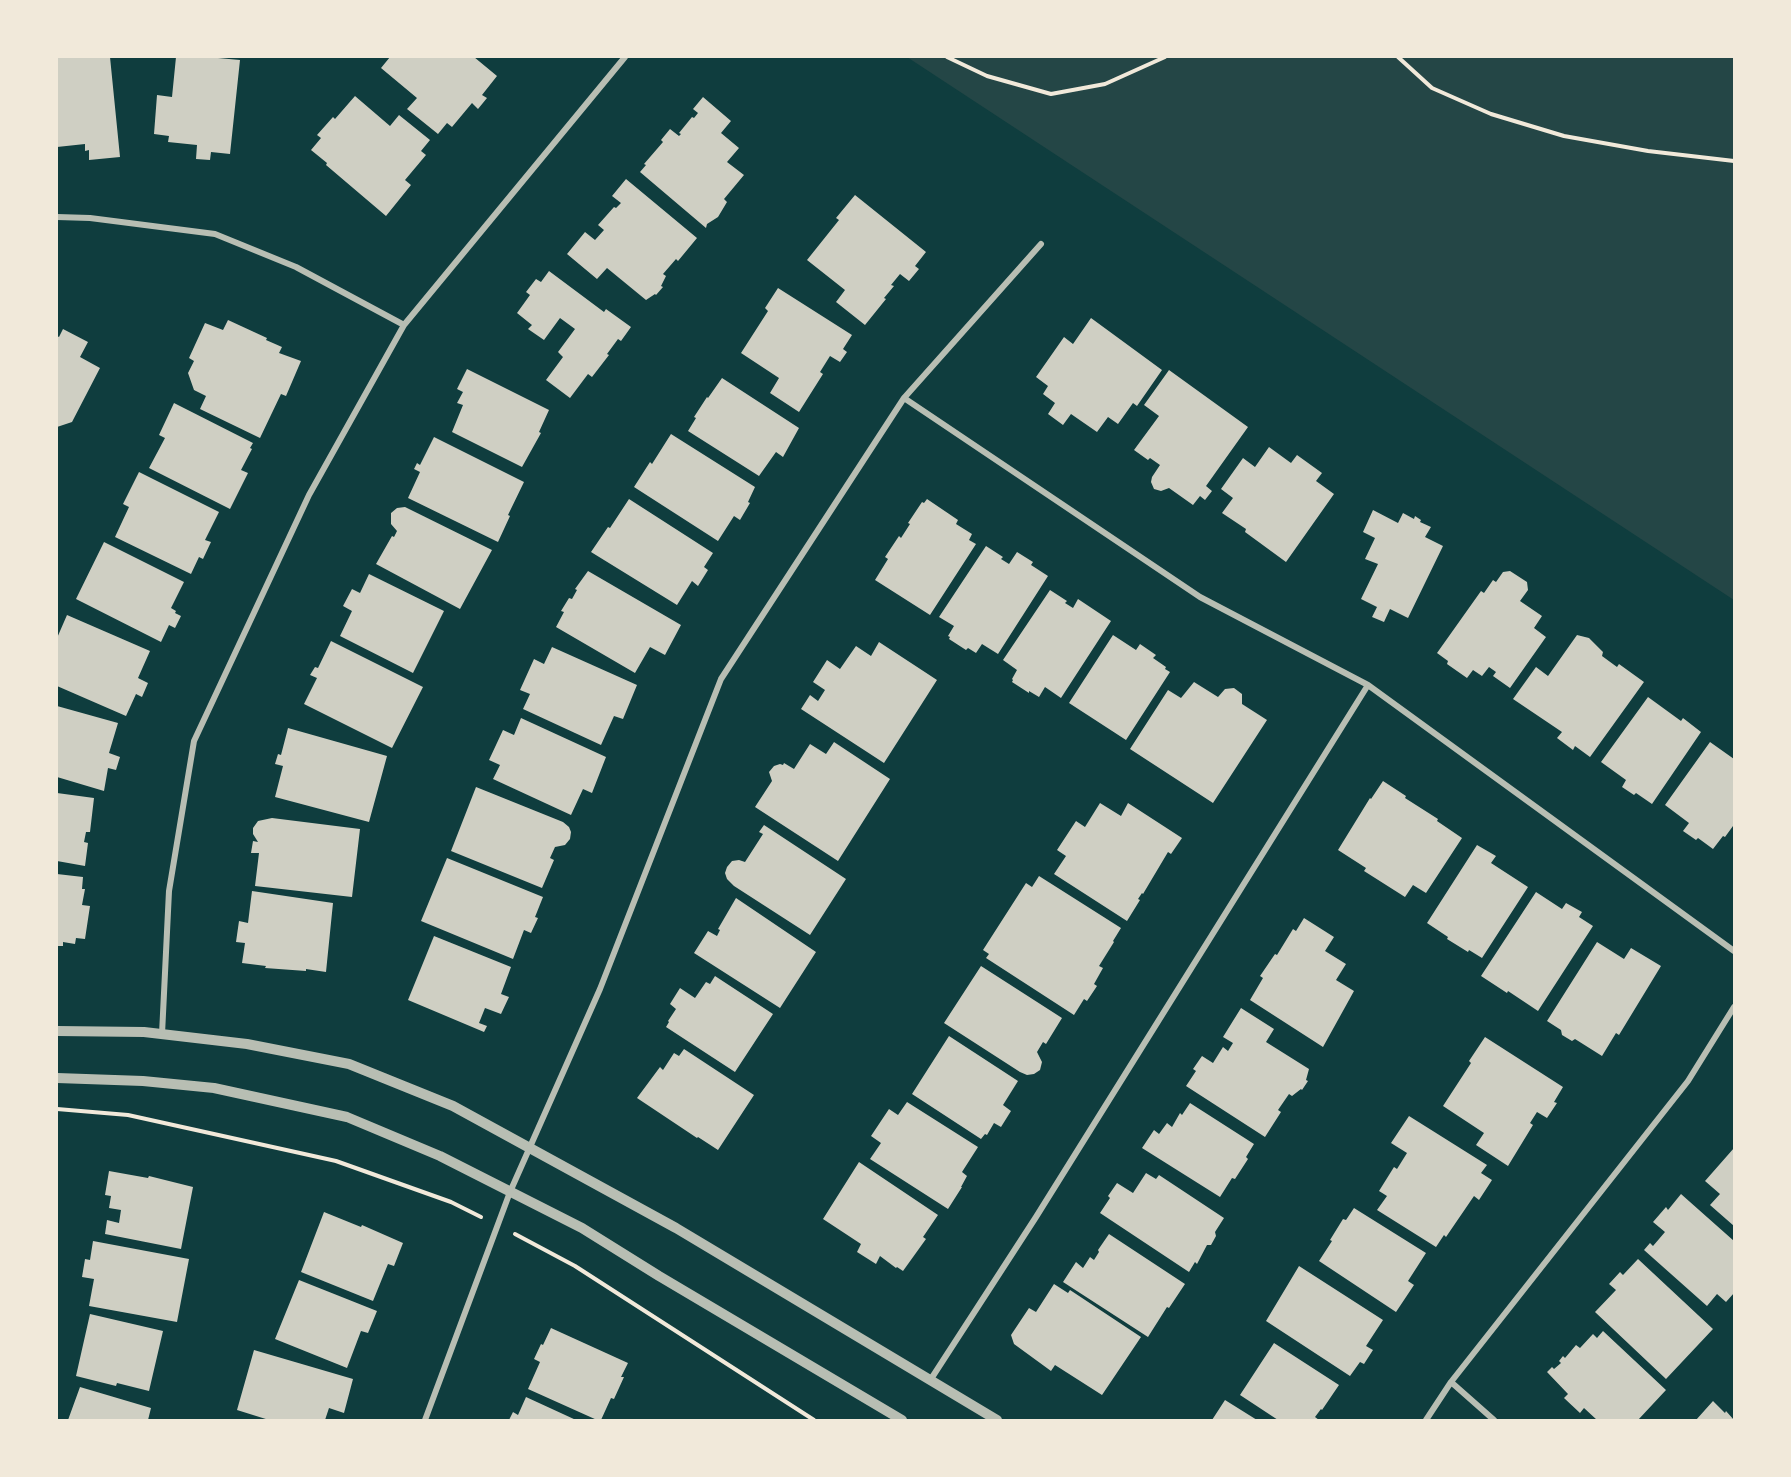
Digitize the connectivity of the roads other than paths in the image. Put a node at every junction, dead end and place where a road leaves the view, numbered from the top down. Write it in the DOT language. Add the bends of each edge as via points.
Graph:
graph roads {
  1 [pos="625,57"];
  2 [pos="57,217"];
  3 [pos="1041,244"];
  4 [pos="404,325"];
  5 [pos="904,398"];
  6 [pos="1368,685"];
  7 [pos="1734,951"];
  8 [pos="1734,1007"];
  9 [pos="57,1031"];
  10 [pos="162,1034"];
  11 [pos="57,1078"];
  12 [pos="530,1148"];
  13 [pos="510,1192"];
  14 [pos="931,1379"];
  15 [pos="1451,1382"];
  16 [pos="425,1420"];
  17 [pos="902,1420"];
  18 [pos="997,1420"];
  19 [pos="1426,1420"];
  20 [pos="1494,1420"];
  1 -- 4 [label="street"];
  2 -- 4 [label="street" via="215,234 296,267"];
  3 -- 5 [label="street"];
  4 -- 10 [label="street" via="309,495 194,741 169,891"];
  5 -- 6 [label="street" via="1200,597"];
  5 -- 12 [label="street" via="722,679 600,989"];
  6 -- 7 [label="street"];
  6 -- 14 [label="street"];
  8 -- 15 [label="street" via="1688,1081"];
  9 -- 10 [label="street"];
  10 -- 12 [label="street" via="247,1044 349,1064 453,1106"];
  11 -- 13 [label="street" via="214,1088 347,1117 440,1156"];
  12 -- 13 [label="street"];
  12 -- 14 [label="street" via="676,1228"];
  13 -- 16 [label="street"];
  13 -- 17 [label="street" via="582,1228"];
  14 -- 18 [label="street"];
  15 -- 19 [label="street"];
  15 -- 20 [label="street"];
}
